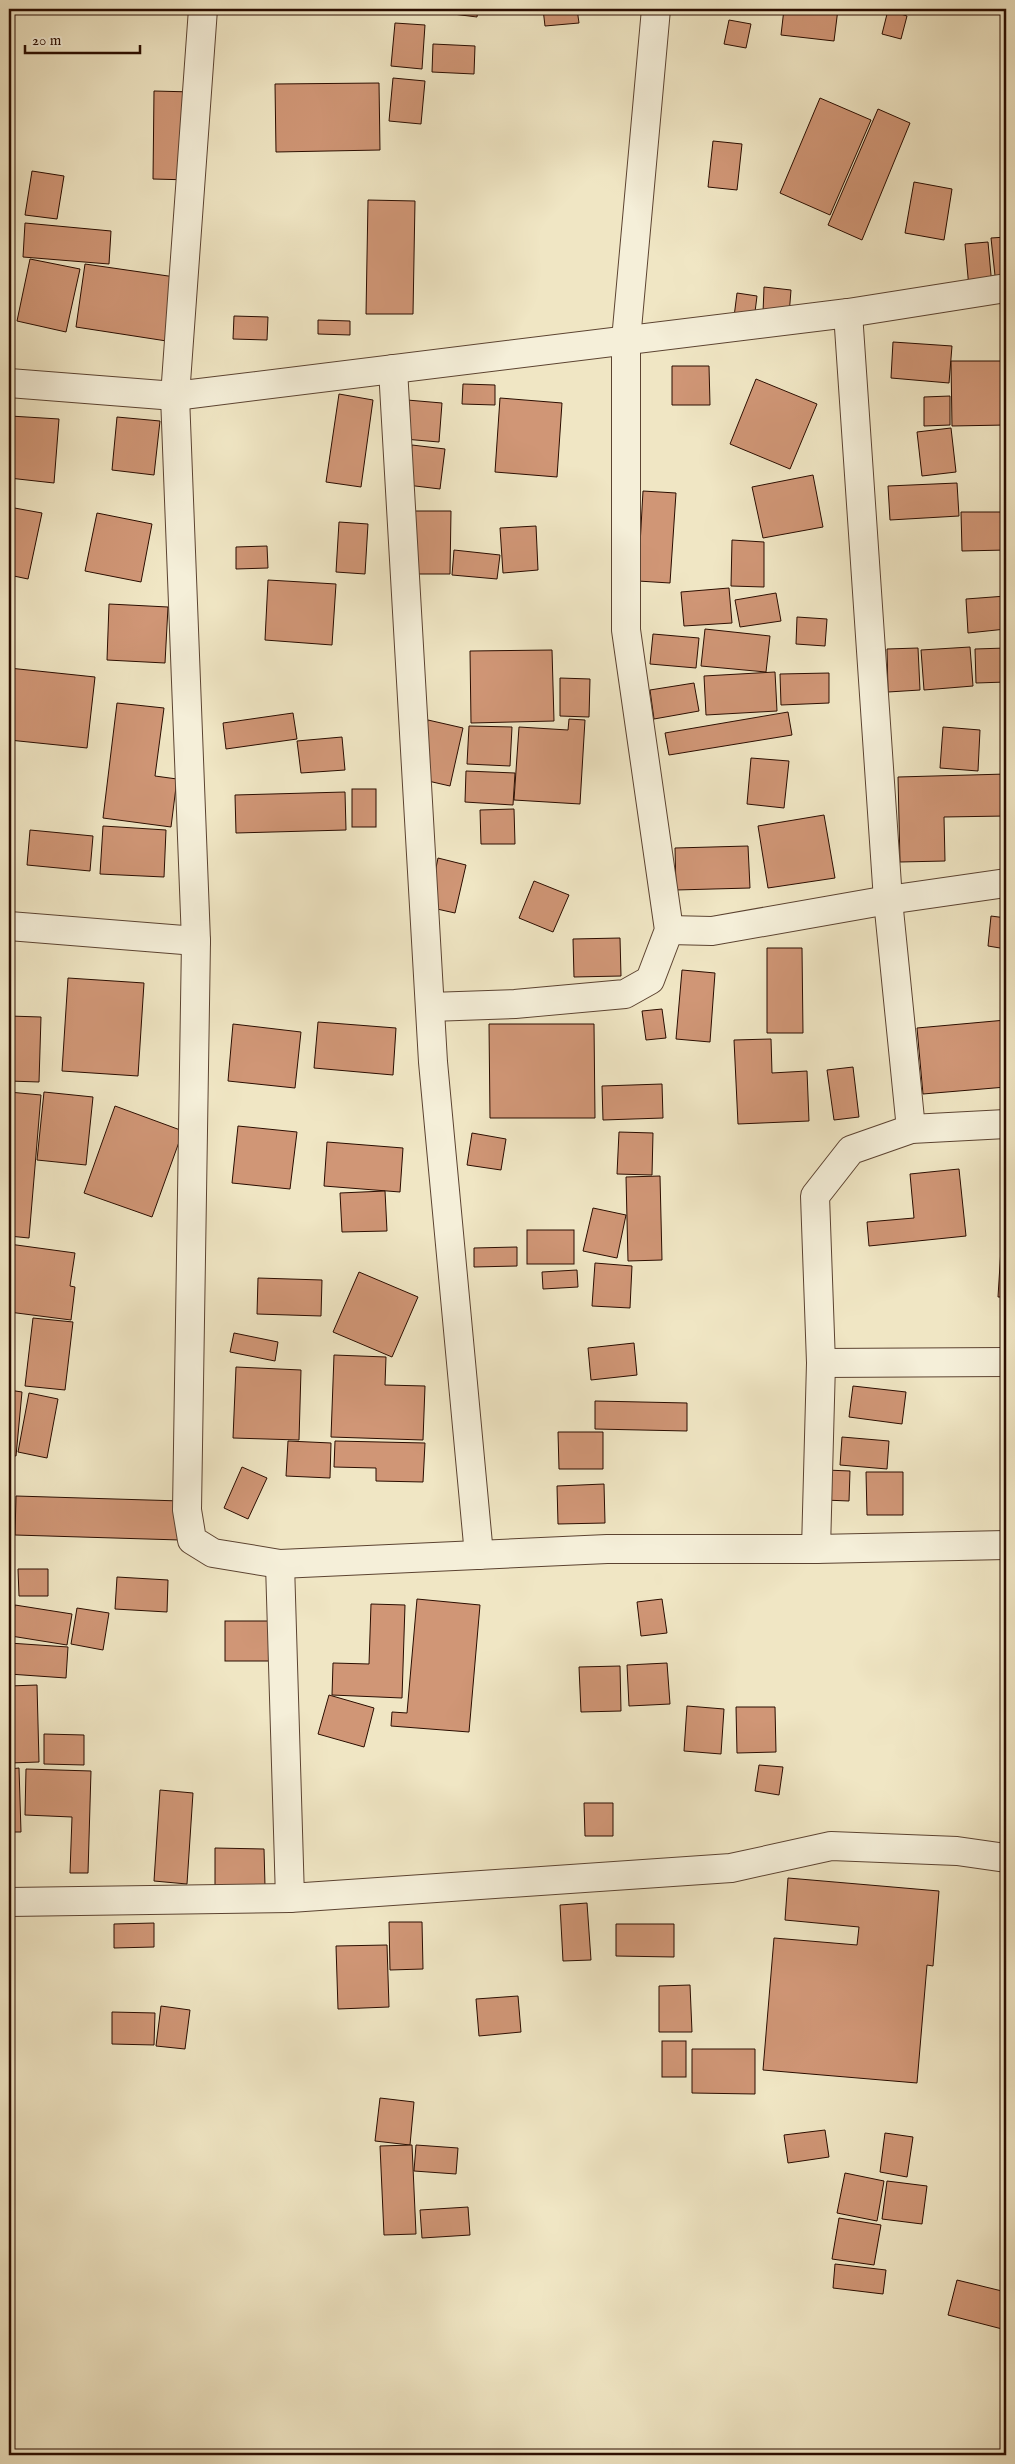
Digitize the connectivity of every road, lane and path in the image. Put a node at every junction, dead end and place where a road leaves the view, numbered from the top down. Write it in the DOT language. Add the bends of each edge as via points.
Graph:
graph roads {
  1 [pos="203,9"];
  2 [pos="656,9"];
  3 [pos="1006,288"];
  4 [pos="848,313"];
  5 [pos="626,340"];
  6 [pos="393,369"];
  7 [pos="9,383"];
  8 [pos="175,396"];
  9 [pos="1006,883"];
  10 [pos="888,900"];
  11 [pos="9,926"];
  12 [pos="669,930"];
  13 [pos="196,942"];
  14 [pos="430,1007"];
  15 [pos="1006,1124"];
  16 [pos="911,1129"];
  17 [pos="1006,1362"];
  18 [pos="821,1363"];
  19 [pos="1006,1545"];
  20 [pos="816,1549"];
  21 [pos="479,1555"];
  22 [pos="280,1564"];
  23 [pos="1006,1858"];
  24 [pos="290,1898"];
  25 [pos="9,1902"];
  1 -- 8 [label="street"];
  2 -- 5 [label="street"];
  3 -- 4 [label="street"];
  4 -- 5 [label="street"];
  4 -- 10 [label="street"];
  5 -- 6 [label="street"];
  5 -- 12 [label="street" via="626,630"];
  6 -- 8 [label="street"];
  6 -- 14 [label="street"];
  7 -- 8 [label="street"];
  8 -- 13 [label="street"];
  9 -- 10 [label="street"];
  10 -- 12 [label="street" via="712,931"];
  10 -- 16 [label="street"];
  11 -- 13 [label="street"];
  12 -- 14 [label="street" via="650,980 625,994 514,1004"];
  13 -- 22 [label="street" via="187,1510 192,1540 213,1554"];
  14 -- 21 [label="street"];
  15 -- 16 [label="street"];
  16 -- 18 [label="street" via="851,1150 815,1196"];
  17 -- 18 [label="street"];
  18 -- 20 [label="street"];
  19 -- 20 [label="street"];
  20 -- 21 [label="street" via="607,1549"];
  21 -- 22 [label="street"];
  22 -- 24 [label="street"];
  23 -- 24 [label="street" via="957,1851 831,1846 731,1868"];
  24 -- 25 [label="street"];
}
